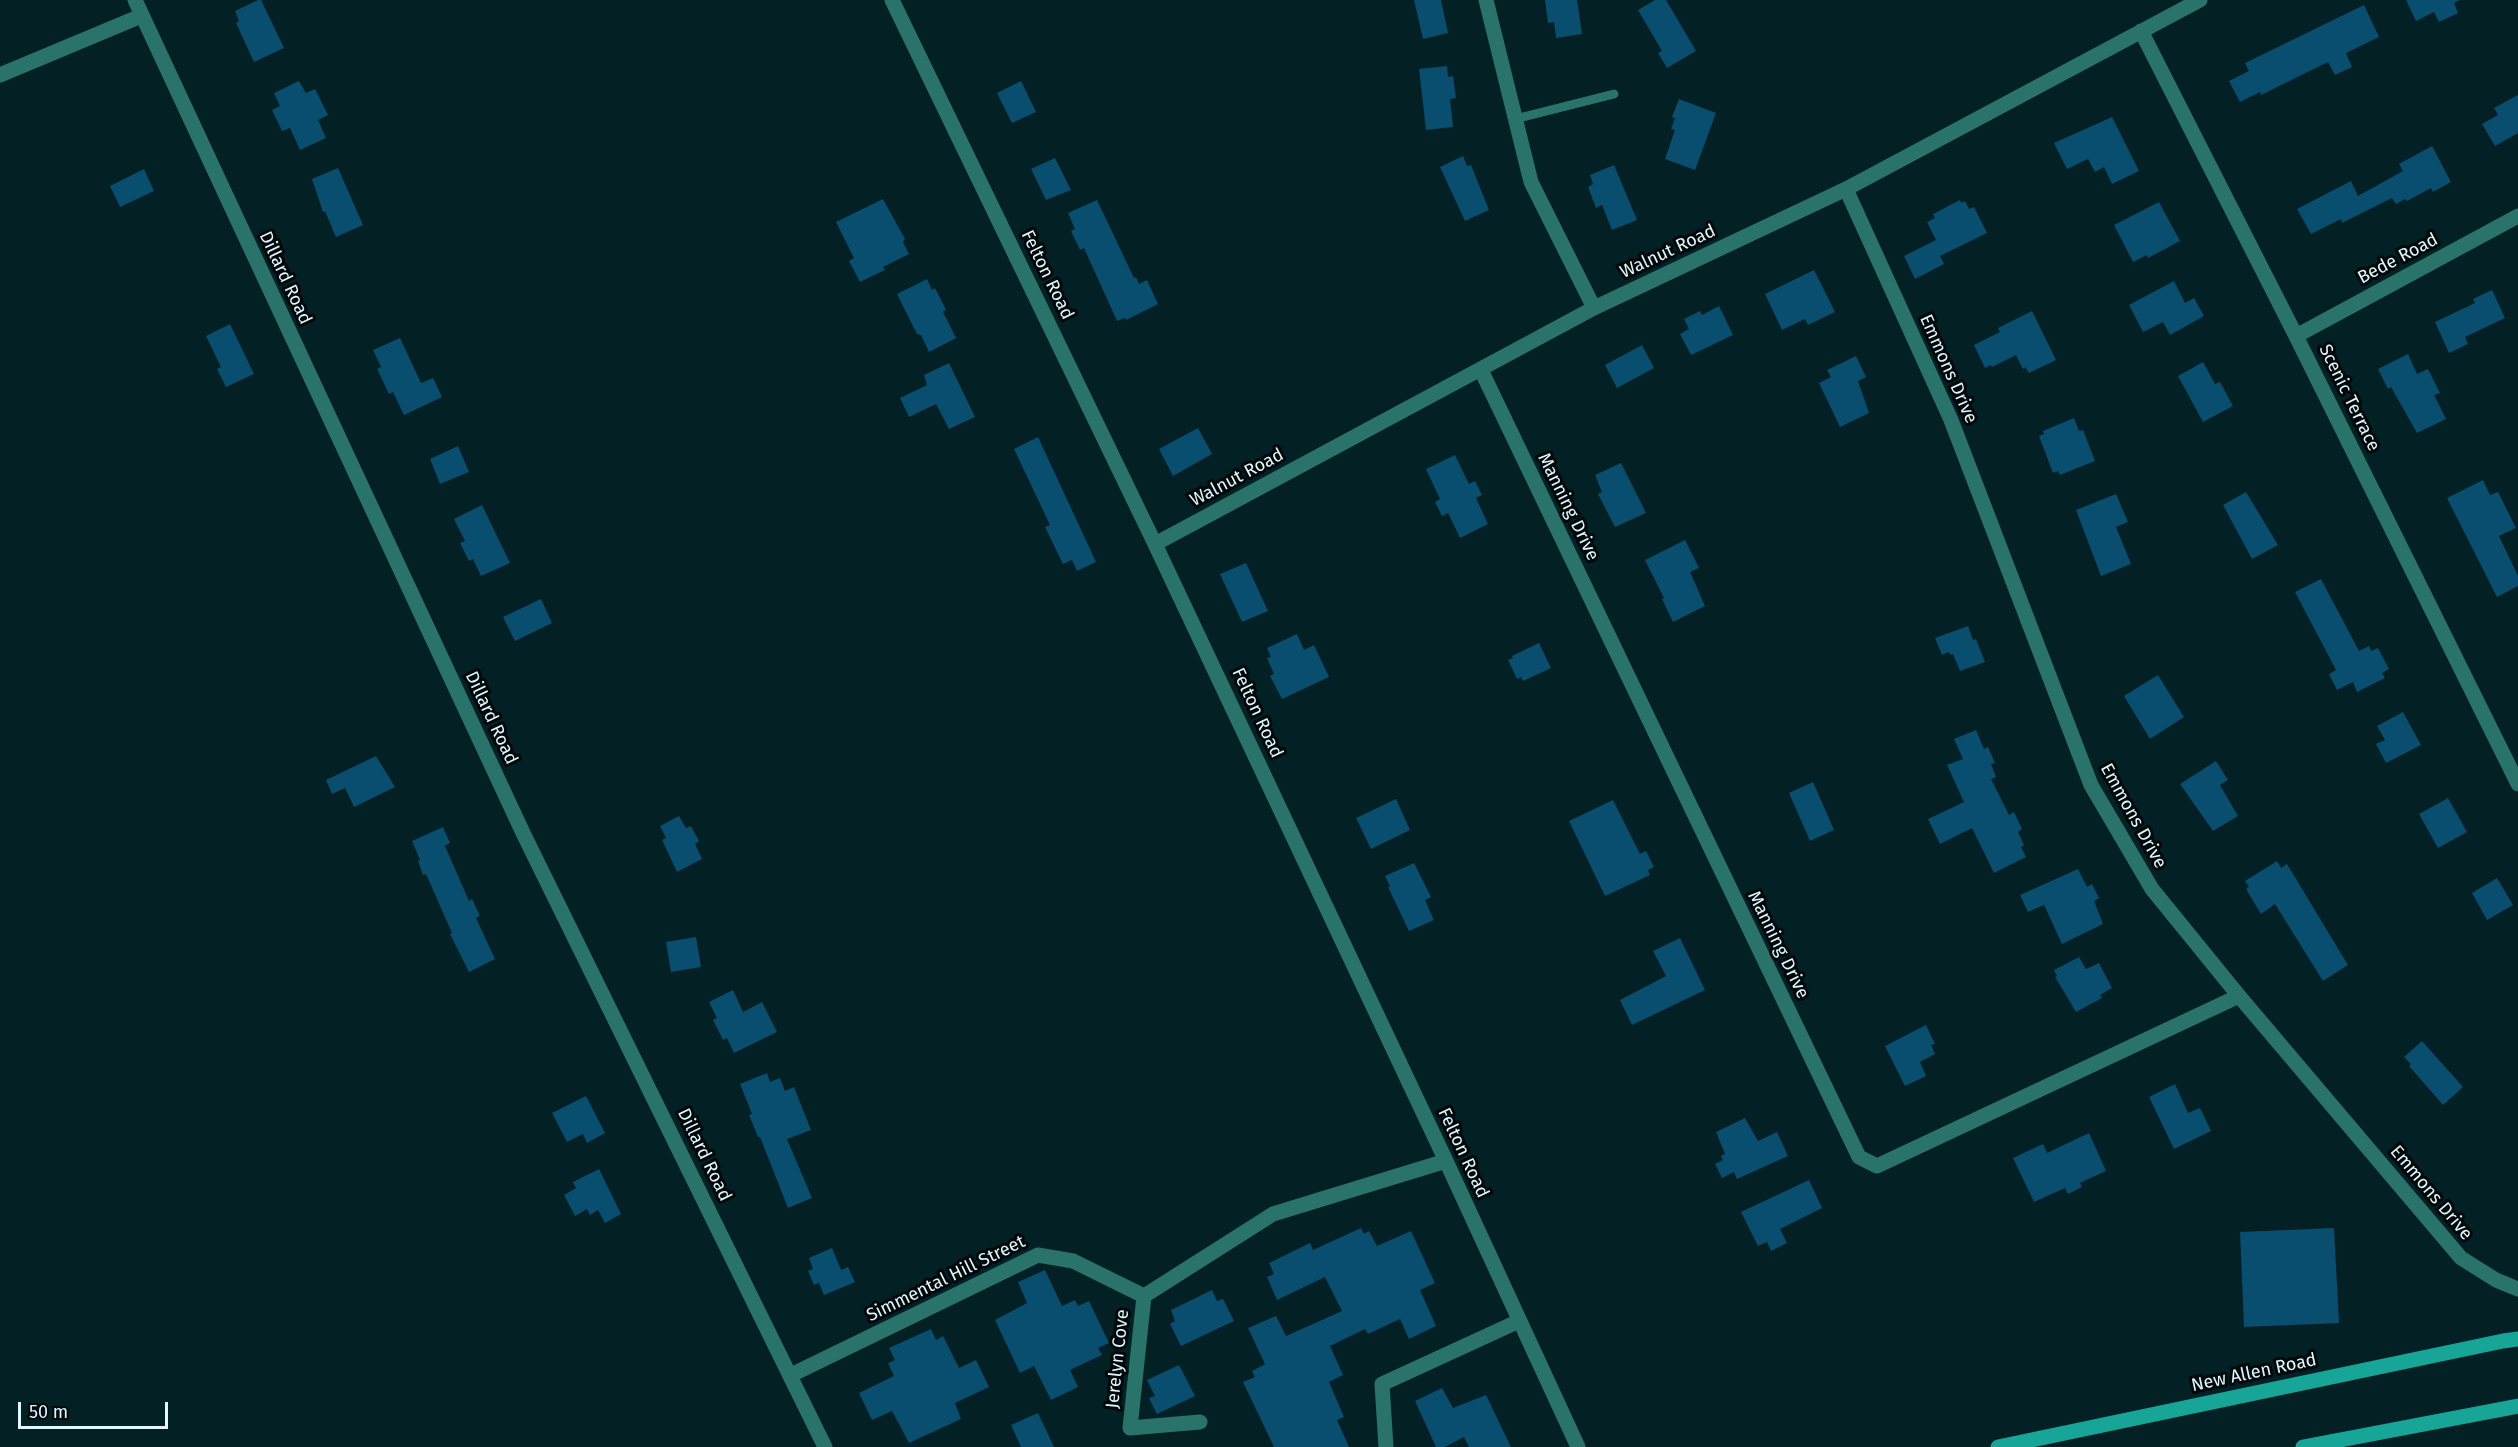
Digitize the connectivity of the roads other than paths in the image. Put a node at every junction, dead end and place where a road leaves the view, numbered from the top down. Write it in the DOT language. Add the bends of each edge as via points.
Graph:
graph roads {
  1 [pos="135,0"];
  2 [pos="892,0"];
  3 [pos="1486,0"];
  4 [pos="2200,0"];
  5 [pos="141,16"];
  6 [pos="2141,31"];
  7 [pos="0,75"];
  8 [pos="1614,94"];
  9 [pos="1515,119"];
  10 [pos="1846,189"];
  11 [pos="2518,216"];
  12 [pos="1594,308"];
  13 [pos="2296,336"];
  14 [pos="1481,370"];
  15 [pos="1155,544"];
  16 [pos="2518,784"];
  17 [pos="2239,996"];
  18 [pos="1446,1161"];
  19 [pos="2518,1289"];
  20 [pos="1144,1296"];
  21 [pos="1519,1321"];
  22 [pos="2518,1340"];
  23 [pos="791,1375"];
  24 [pos="2518,1406"];
  25 [pos="1200,1422"];
  26 [pos="825,1447"];
  27 [pos="1386,1447"];
  28 [pos="1578,1447"];
  29 [pos="1998,1447"];
  30 [pos="2303,1447"];
  1 -- 5 [label="street, Dillard Road"];
  2 -- 15 [label="street, Felton Road"];
  3 -- 9 [label="street"];
  4 -- 6 [label="street, Walnut Road"];
  5 -- 7 [label="street"];
  5 -- 23 [label="street, Dillard Road" via="519,824"];
  6 -- 10 [label="street, Walnut Road"];
  6 -- 13 [label="street, Scenic Terrace"];
  8 -- 9 [label="lane"];
  9 -- 12 [label="street" via="1531,182"];
  10 -- 12 [label="street, Walnut Road"];
  10 -- 17 [label="street, Emmons Drive" via="1951,420 2091,786 2152,889"];
  11 -- 13 [label="street, Bede Road"];
  12 -- 14 [label="street, Walnut Road"];
  13 -- 16 [label="street, Scenic Terrace"];
  14 -- 15 [label="street, Walnut Road"];
  14 -- 17 [label="street, Manning Drive" via="1858,1157 1877,1166"];
  15 -- 18 [label="street, Felton Road"];
  17 -- 19 [label="street, Emmons Drive" via="2461,1258"];
  18 -- 20 [label="street" via="1273,1214"];
  18 -- 21 [label="street, Felton Road"];
  20 -- 23 [label="street, Simmental Hill Street" via="1072,1261 1038,1255"];
  20 -- 25 [label="street, Jerelyn Cove" via="1130,1428"];
  21 -- 27 [label="street" via="1382,1384"];
  21 -- 28 [label="street, Felton Road"];
  22 -- 29 [label="main road, New Allen Road"];
  23 -- 26 [label="street, Dillard Road"];
  24 -- 30 [label="main road"];
}
